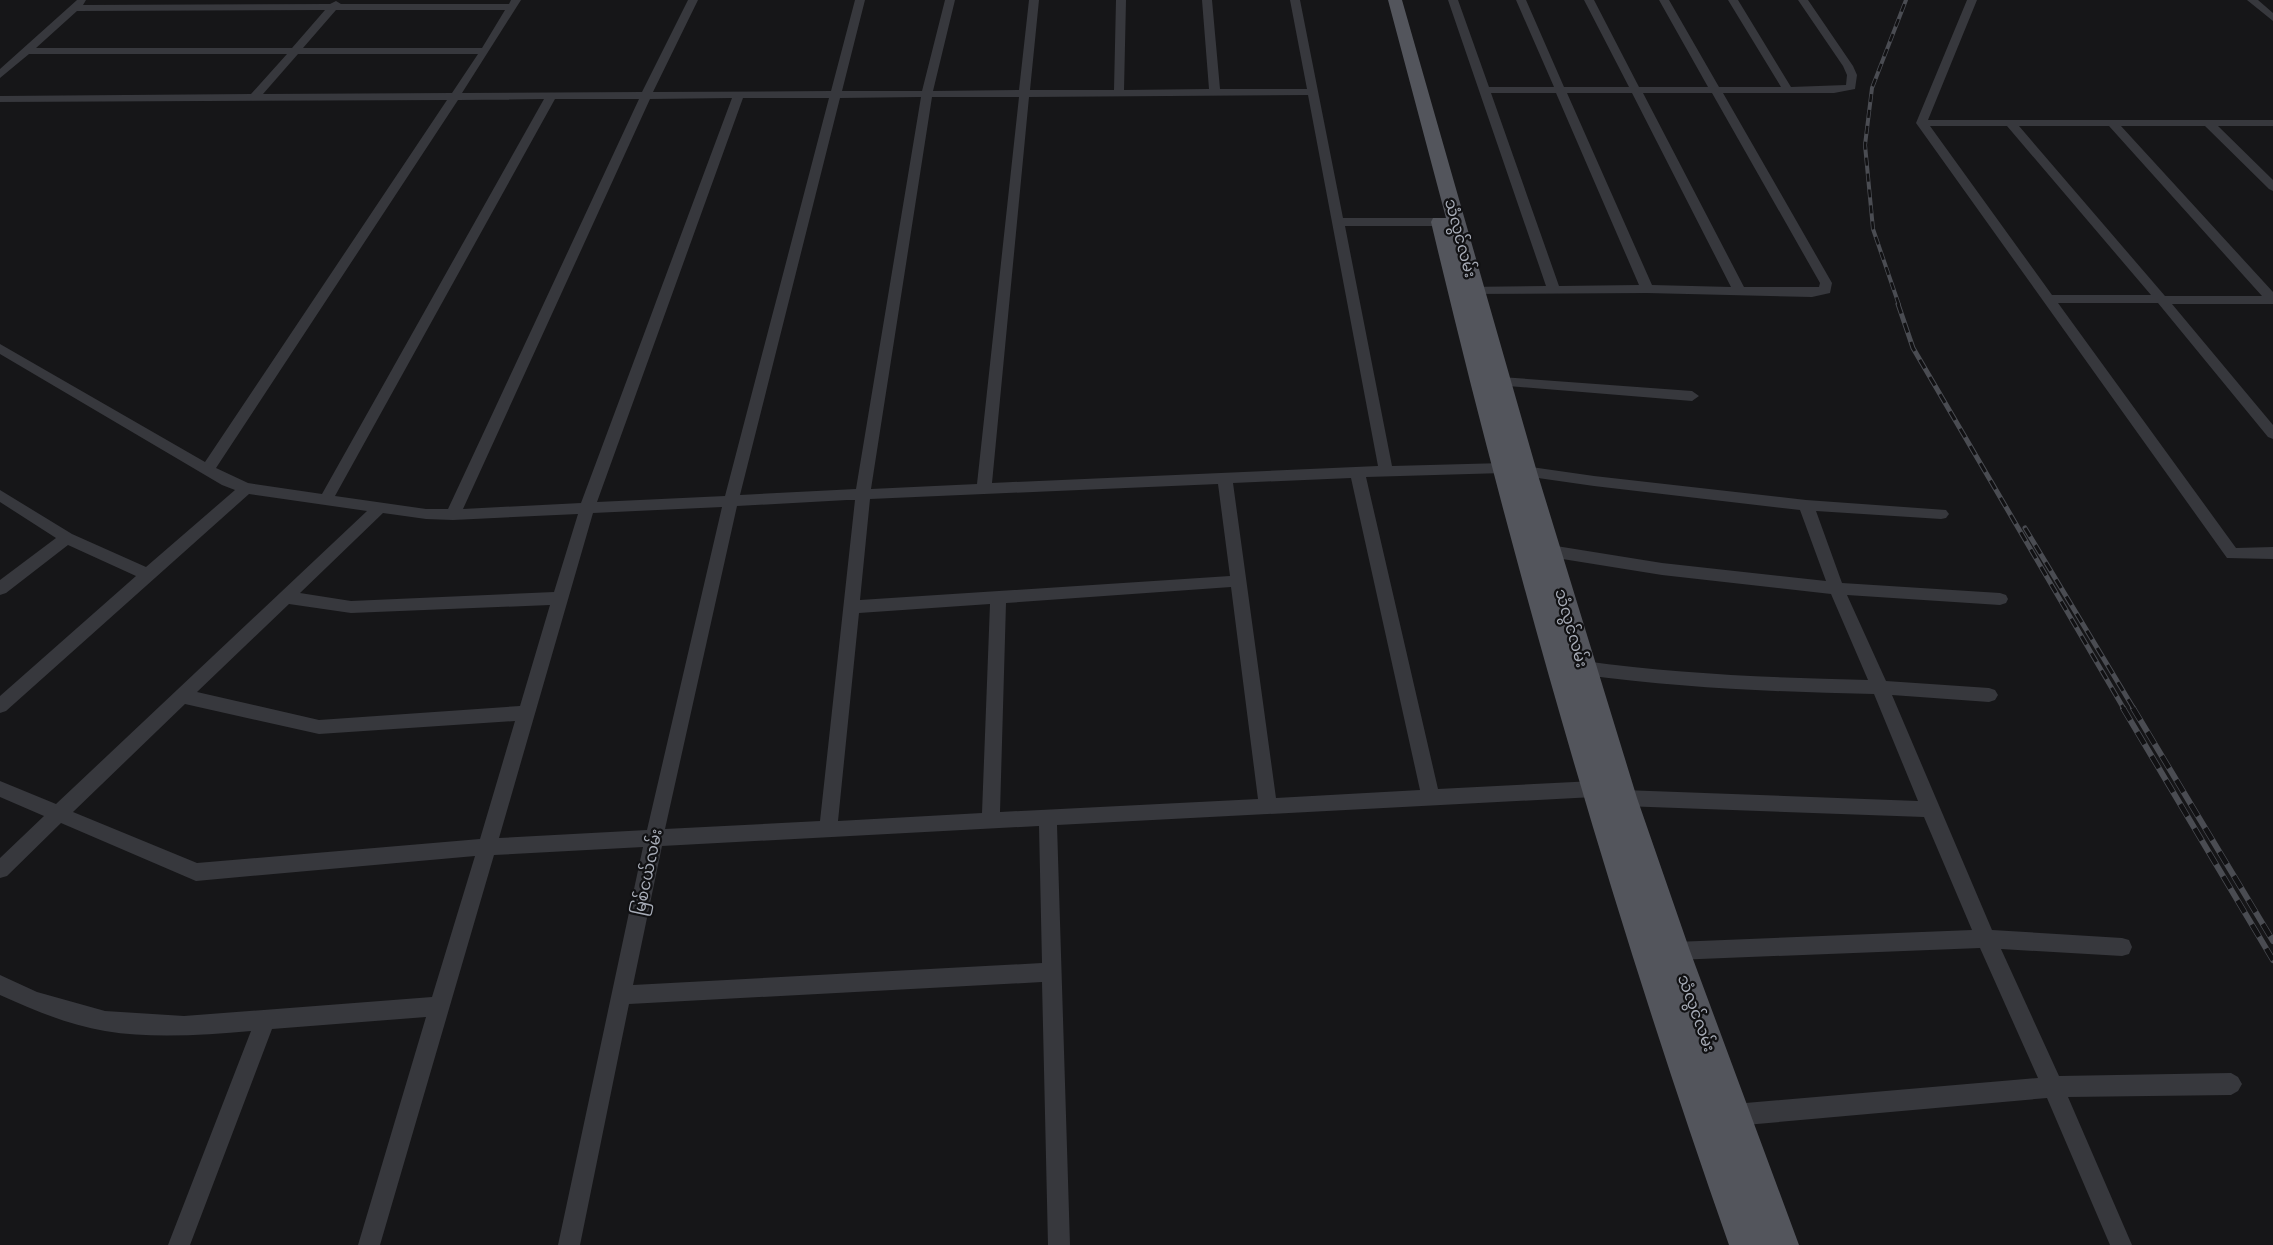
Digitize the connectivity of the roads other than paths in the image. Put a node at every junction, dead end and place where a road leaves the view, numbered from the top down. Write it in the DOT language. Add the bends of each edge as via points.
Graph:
graph roads {
  1 [pos="84,0"];
  2 [pos="693,0"];
  3 [pos="860,0"];
  4 [pos="950,0"];
  5 [pos="1034,0"];
  6 [pos="1121,0"];
  7 [pos="1207,0"];
  8 [pos="1295,0"];
  9 [pos="1380,0"];
  10 [pos="1395,0"];
  11 [pos="1453,0"];
  12 [pos="1521,0"];
  13 [pos="1589,0"];
  14 [pos="1664,0"];
  15 [pos="1733,0"];
  16 [pos="1803,0"];
  17 [pos="1972,0"];
  18 [pos="2252,0"];
  19 [pos="174,4"];
  20 [pos="251,4"];
  21 [pos="336,4"];
  22 [pos="423,4"];
  23 [pos="514,4"];
  24 [pos="75,8"];
  25 [pos="2273,18"];
  26 [pos="26,51"];
  27 [pos="295,51"];
  28 [pos="485,51"];
  29 [pos="0,75"];
  30 [pos="1485,90"];
  31 [pos="1788,90"];
  32 [pos="1636,91"];
  33 [pos="1716,91"];
  34 [pos="1312,92"];
  35 [pos="1560,92"];
  36 [pos="1119,93"];
  37 [pos="1216,93"];
  38 [pos="926,94"];
  39 [pos="1024,94"];
  40 [pos="739,95"];
  41 [pos="834,95"];
  42 [pos="452,96"];
  43 [pos="551,96"];
  44 [pos="646,96"];
  45 [pos="254,98"];
  46 [pos="0,99"];
  47 [pos="1922,123"];
  48 [pos="2010,123"];
  49 [pos="2112,123"];
  50 [pos="2208,123"];
  51 [pos="2273,123"];
  52 [pos="2273,187"];
  53 [pos="1338,222"];
  54 [pos="1440,222"];
  55 [pos="1554,290"];
  56 [pos="1647,290"];
  57 [pos="1466,291"];
  58 [pos="1740,292"];
  59 [pos="2051,300"];
  60 [pos="2163,301"];
  61 [pos="0,348"];
  62 [pos="16,357"];
  63 [pos="0,366"];
  64 [pos="1501,382"];
  65 [pos="1692,396"];
  66 [pos="2273,434"];
  67 [pos="208,469"];
  68 [pos="1515,470"];
  69 [pos="1386,471"];
  70 [pos="1357,472"];
  71 [pos="1224,478"];
  72 [pos="246,488"];
  73 [pos="984,489"];
  74 [pos="863,494"];
  75 [pos="0,495"];
  76 [pos="326,499"];
  77 [pos="731,501"];
  78 [pos="1806,505"];
  79 [pos="380,507"];
  80 [pos="587,508"];
  81 [pos="1941,514"];
  82 [pos="452,515"];
  83 [pos="67,538"];
  84 [pos="1550,551"];
  85 [pos="2273,553"];
  86 [pos="149,575"];
  87 [pos="1238,580"];
  88 [pos="0,589"];
  89 [pos="1836,590"];
  90 [pos="286,597"];
  91 [pos="998,597"];
  92 [pos="561,598"];
  93 [pos="2000,600"];
  94 [pos="851,607"];
  95 [pos="1584,668"];
  96 [pos="1880,687"];
  97 [pos="1989,695"];
  98 [pos="182,696"];
  99 [pos="0,706"];
  100 [pos="526,713"];
  101 [pos="0,789"];
  102 [pos="1594,789"];
  103 [pos="1430,798"];
  104 [pos="1623,798"];
  105 [pos="1268,806"];
  106 [pos="1930,809"];
  107 [pos="58,814"];
  108 [pos="1048,818"];
  109 [pos="991,820"];
  110 [pos="828,829"];
  111 [pos="654,838"];
  112 [pos="487,847"];
  113 [pos="0,870"];
  114 [pos="1986,939"];
  115 [pos="2122,947"];
  116 [pos="1675,951"];
  117 [pos="1052,972"];
  118 [pos="0,985"];
  119 [pos="621,995"];
  120 [pos="440,1006"];
  121 [pos="265,1020"];
  122 [pos="2231,1084"];
  123 [pos="2053,1087"];
  124 [pos="1734,1115"];
  125 [pos="179,1245"];
  126 [pos="369,1245"];
  127 [pos="570,1245"];
  128 [pos="1059,1245"];
  129 [pos="1747,1245"];
  130 [pos="1782,1245"];
  131 [pos="2121,1245"];
  1 -- 24 [label="street"];
  2 -- 44 [label="street"];
  3 -- 41 [label="street, မြစ်ငယ်လမ်း"];
  4 -- 38 [label="street"];
  5 -- 39 [label="street"];
  6 -- 36 [label="street"];
  7 -- 37 [label="street"];
  8 -- 34 [label="street"];
  9 -- 54 [label="main road, သံလွင်လမ်း"];
  10 -- 57 [label="main road, သံလွင်လမ်း"];
  11 -- 30 [label="street"];
  12 -- 35 [label="street"];
  13 -- 32 [label="street"];
  14 -- 33 [label="street"];
  15 -- 31 [label="street"];
  16 -- 31 [label="street" via="1848,66 1852,81 1851,86 1845,89"];
  17 -- 47 [label="street"];
  18 -- 25 [label="street"];
  19 -- 20 [label="street"];
  19 -- 24 [label="street"];
  20 -- 21 [label="street"];
  21 -- 22 [label="street"];
  21 -- 27 [label="street"];
  22 -- 23 [label="street"];
  23 -- 28 [label="street"];
  24 -- 26 [label="street"];
  26 -- 27 [label="street"];
  26 -- 29 [label="street"];
  27 -- 28 [label="street"];
  27 -- 45 [label="street"];
  28 -- 42 [label="street"];
  30 -- 35 [label="street"];
  30 -- 55 [label="street"];
  31 -- 33 [label="street"];
  32 -- 33 [label="street"];
  32 -- 35 [label="street"];
  32 -- 58 [label="street"];
  33 -- 58 [label="street" via="1827,287 1812,293"];
  34 -- 37 [label="street"];
  34 -- 53 [label="street"];
  35 -- 56 [label="street"];
  36 -- 37 [label="street"];
  36 -- 39 [label="street"];
  38 -- 39 [label="street"];
  38 -- 41 [label="street"];
  38 -- 74 [label="street"];
  39 -- 73 [label="street"];
  40 -- 41 [label="street"];
  40 -- 44 [label="street"];
  40 -- 80 [label="street"];
  41 -- 77 [label="street, မြစ်ငယ်လမ်း"];
  42 -- 43 [label="street"];
  42 -- 45 [label="street"];
  42 -- 67 [label="street"];
  43 -- 44 [label="street"];
  43 -- 76 [label="street"];
  44 -- 82 [label="street"];
  45 -- 46 [label="street"];
  47 -- 48 [label="street"];
  47 -- 59 [label="street"];
  48 -- 49 [label="street"];
  48 -- 60 [label="street"];
  49 -- 50 [label="street"];
  49 -- 60 [label="street" via="2273,300"];
  50 -- 51 [label="street"];
  50 -- 52 [label="street"];
  53 -- 54 [label="street"];
  53 -- 69 [label="street"];
  54 -- 57 [label="main road, သံလွင်လမ်း"];
  55 -- 56 [label="street"];
  55 -- 57 [label="street"];
  56 -- 58 [label="street"];
  57 -- 64 [label="main road, သံလွင်လမ်း"];
  57 -- 68 [label="main road, သံလွင်လမ်း"];
  59 -- 60 [label="street"];
  59 -- 85 [label="street" via="2232,554"];
  60 -- 66 [label="street"];
  61 -- 62 [label="street"];
  62 -- 63 [label="street"];
  62 -- 67 [label="street"];
  64 -- 65 [label="street"];
  64 -- 68 [label="main road, သံလွင်လမ်း"];
  67 -- 72 [label="street"];
  68 -- 69 [label="street"];
  68 -- 78 [label="street"];
  68 -- 84 [label="main road, သံလွင်လမ်း"];
  68 -- 102 [label="main road, သံလွင်လမ်း"];
  69 -- 70 [label="street"];
  70 -- 71 [label="street"];
  70 -- 103 [label="street"];
  71 -- 73 [label="street"];
  71 -- 87 [label="street"];
  72 -- 76 [label="street"];
  72 -- 86 [label="street"];
  73 -- 74 [label="street"];
  74 -- 77 [label="street"];
  74 -- 94 [label="street"];
  75 -- 83 [label="street"];
  76 -- 79 [label="street"];
  77 -- 80 [label="street"];
  77 -- 111 [label="street, မြစ်ငယ်လမ်း"];
  78 -- 81 [label="street"];
  78 -- 89 [label="street"];
  79 -- 82 [label="street"];
  79 -- 90 [label="street"];
  80 -- 82 [label="street"];
  80 -- 92 [label="street"];
  83 -- 86 [label="street"];
  83 -- 88 [label="street"];
  84 -- 89 [label="street" via="1625,565"];
  84 -- 95 [label="main road, သံလွင်လမ်း"];
  86 -- 99 [label="street"];
  87 -- 91 [label="street"];
  87 -- 105 [label="street"];
  89 -- 93 [label="street"];
  89 -- 96 [label="street"];
  90 -- 92 [label="street" via="351,607"];
  90 -- 98 [label="street"];
  91 -- 94 [label="street"];
  91 -- 109 [label="street"];
  92 -- 100 [label="street"];
  94 -- 110 [label="street"];
  95 -- 96 [label="street" via="1642,676 1764,685"];
  95 -- 104 [label="main road, သံလွင်လမ်း"];
  96 -- 97 [label="street"];
  96 -- 106 [label="street"];
  98 -- 100 [label="street" via="319,727"];
  98 -- 107 [label="street"];
  100 -- 112 [label="street"];
  101 -- 107 [label="street"];
  102 -- 103 [label="street"];
  102 -- 129 [label="main road, သံလွင်လမ်း" via="1645,954"];
  103 -- 105 [label="street"];
  104 -- 106 [label="street"];
  104 -- 116 [label="main road, သံလွင်လမ်း"];
  105 -- 108 [label="street"];
  106 -- 114 [label="street"];
  107 -- 112 [label="street" via="196,872"];
  107 -- 113 [label="street"];
  108 -- 109 [label="street"];
  108 -- 117 [label="street"];
  109 -- 110 [label="street"];
  110 -- 111 [label="street"];
  111 -- 112 [label="street"];
  111 -- 119 [label="street, မြစ်ငယ်လမ်း"];
  112 -- 120 [label="street"];
  114 -- 115 [label="street"];
  114 -- 116 [label="street"];
  114 -- 123 [label="street"];
  116 -- 124 [label="main road, သံလွင်လမ်း"];
  117 -- 119 [label="street"];
  117 -- 128 [label="street"];
  118 -- 121 [label="street" via="35,1001 105,1021 184,1026"];
  119 -- 127 [label="street, မြစ်ငယ်လမ်း"];
  120 -- 121 [label="street"];
  120 -- 126 [label="street"];
  121 -- 125 [label="street"];
  122 -- 123 [label="street"];
  123 -- 124 [label="street"];
  123 -- 131 [label="street"];
  124 -- 130 [label="main road, သံလွင်လမ်း"];
}
